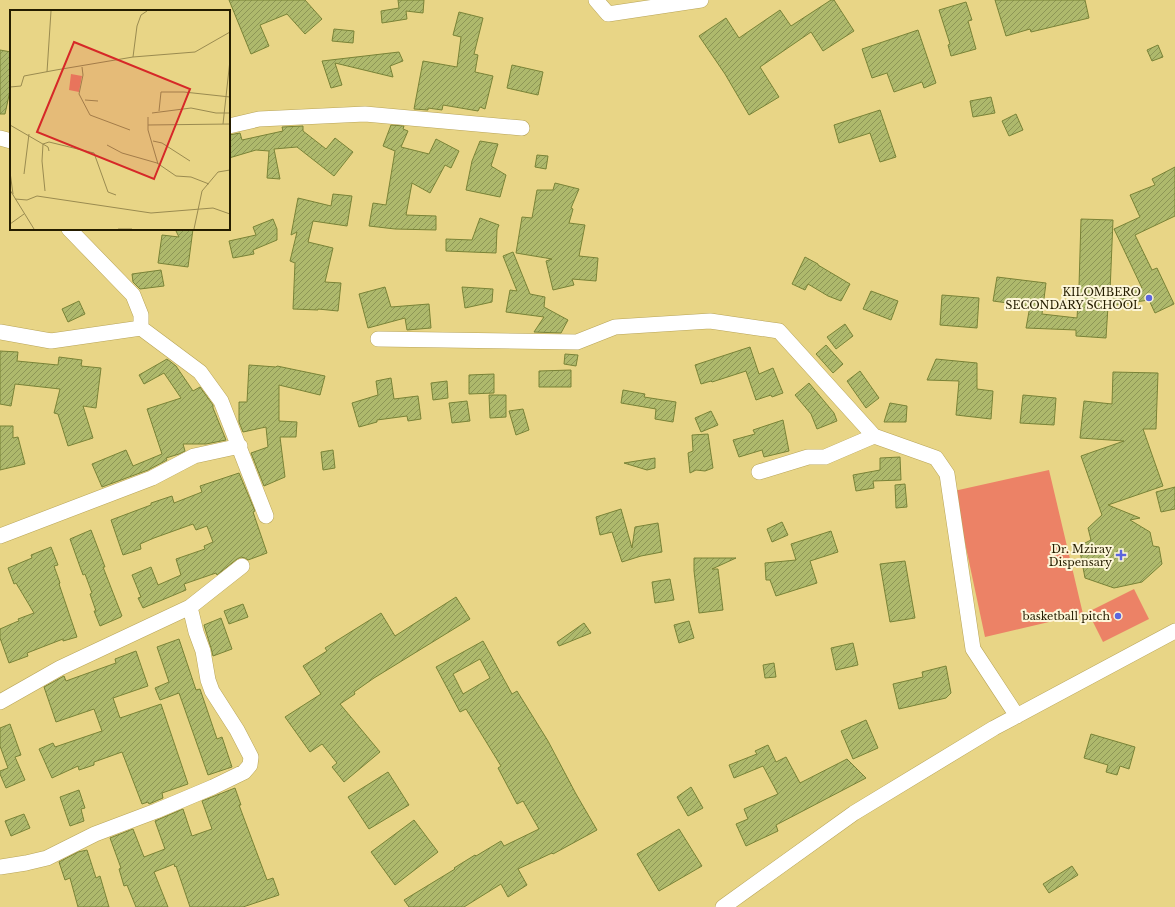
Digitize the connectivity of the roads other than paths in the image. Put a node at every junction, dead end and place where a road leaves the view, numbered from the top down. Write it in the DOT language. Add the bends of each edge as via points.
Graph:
graph roads {
  1 [pos="596,0"];
  2 [pos="701,0"];
  3 [pos="230,126"];
  4 [pos="522,128"];
  5 [pos="0,138"];
  6 [pos="10,141"];
  7 [pos="71,230"];
  8 [pos="141,328"];
  9 [pos="0,332"];
  10 [pos="378,339"];
  11 [pos="874,436"];
  12 [pos="240,446"];
  13 [pos="759,472"];
  14 [pos="266,516"];
  15 [pos="0,536"];
  16 [pos="242,566"];
  17 [pos="190,607"];
  18 [pos="1175,631"];
  19 [pos="0,702"];
  20 [pos="1017,716"];
  21 [pos="0,867"];
  22 [pos="723,907"];
  1 -- 2 [label="street" via="608,14"];
  3 -- 4 [label="street" via="259,119 365,114"];
  5 -- 6 [label="street"];
  7 -- 8 [label="street" via="132,295 141,315"];
  8 -- 9 [label="street" via="51,341"];
  8 -- 12 [label="street" via="200,372 221,401"];
  10 -- 11 [label="street" via="577,342 615,327 710,321 779,331"];
  11 -- 13 [label="street" via="825,457 808,457"];
  11 -- 20 [label="street" via="936,458 947,474 973,649"];
  12 -- 14 [label="street"];
  12 -- 15 [label="street" via="194,456 152,478"];
  16 -- 17 [label="street"];
  17 -- 19 [label="street" via="60,668"];
  17 -- 21 [label="street" via="212,691 251,757 250,765 244,772 156,811 95,834 47,858"];
  18 -- 20 [label="street"];
  20 -- 22 [label="street" via="854,813"];
}
